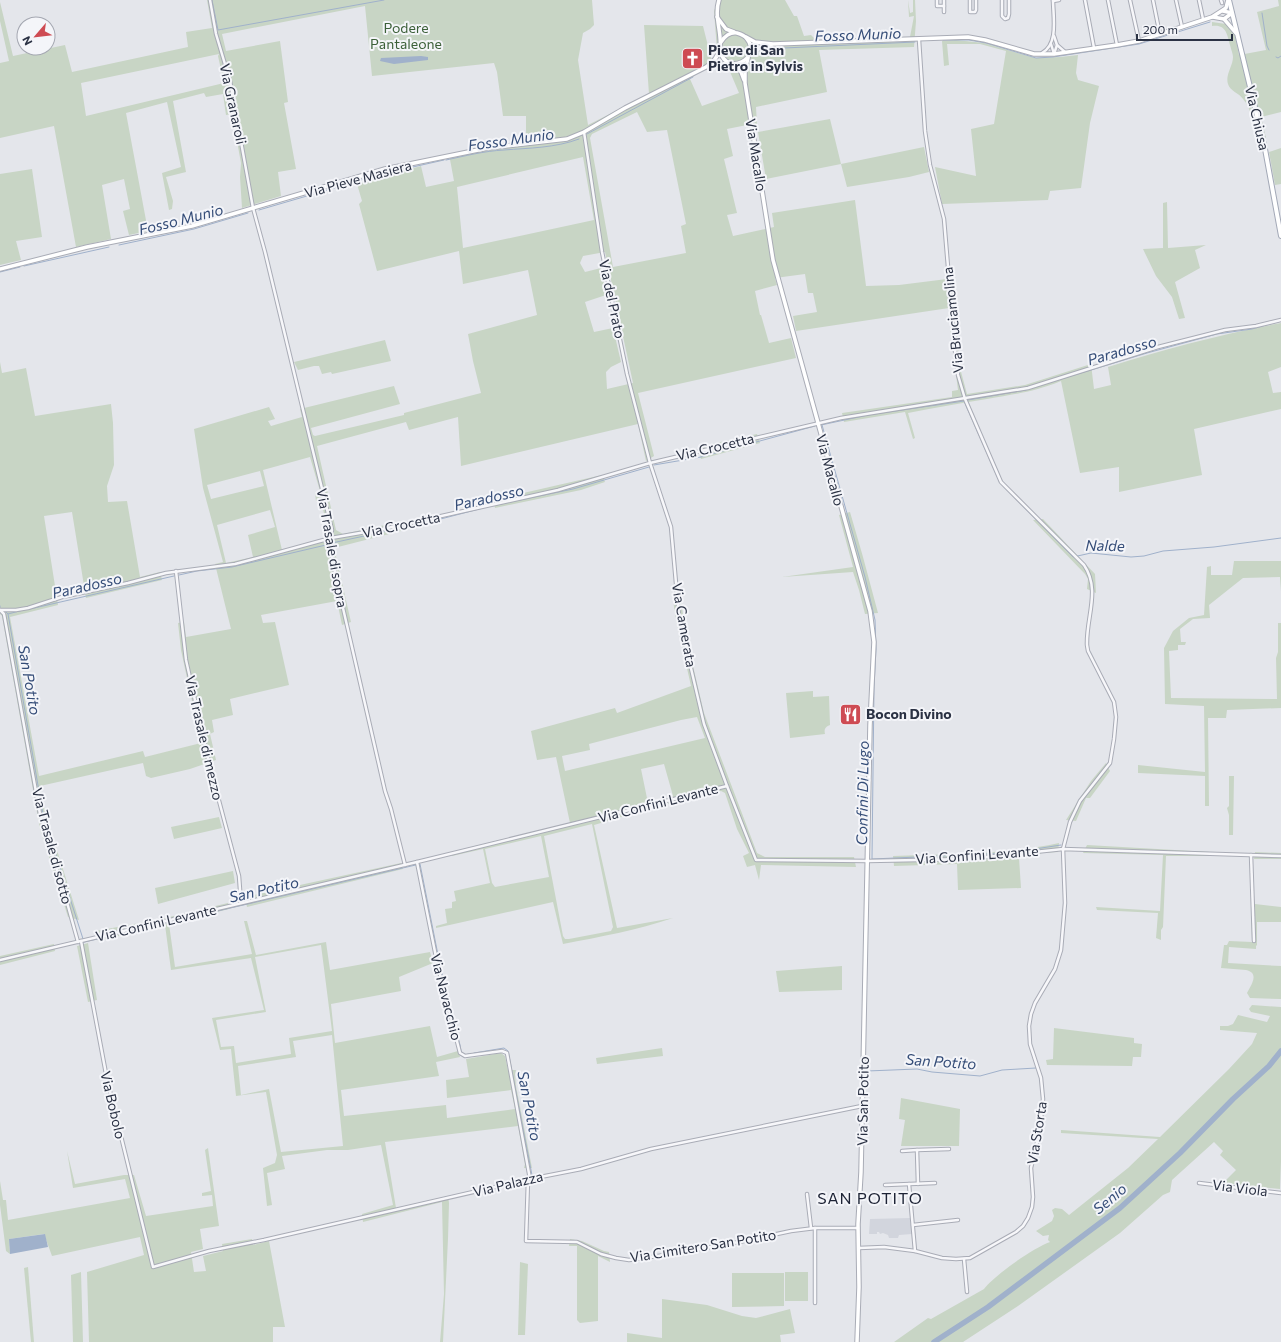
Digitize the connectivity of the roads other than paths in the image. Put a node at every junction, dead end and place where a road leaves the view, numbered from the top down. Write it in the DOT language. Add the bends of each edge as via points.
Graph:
graph roads {
  1 [pos="210,0"];
  2 [pos="719,0"];
  3 [pos="937,0"];
  4 [pos="944,0"];
  5 [pos="970,0"];
  6 [pos="976,0"];
  7 [pos="1002,0"];
  8 [pos="1009,0"];
  9 [pos="1059,0"];
  10 [pos="1085,0"];
  11 [pos="1108,0"];
  12 [pos="1130,0"];
  13 [pos="1153,0"];
  14 [pos="1176,0"];
  15 [pos="1199,0"];
  16 [pos="1229,0"];
  17 [pos="1053,1"];
  18 [pos="944,6"];
  19 [pos="944,12"];
  20 [pos="1221,12"];
  21 [pos="1232,13"];
  22 [pos="716,14"];
  23 [pos="1212,17"];
  24 [pos="1203,19"];
  25 [pos="1224,19"];
  26 [pos="1182,27"];
  27 [pos="739,33"];
  28 [pos="1236,33"];
  29 [pos="1053,35"];
  30 [pos="1160,35"];
  31 [pos="746,37"];
  32 [pos="919,40"];
  33 [pos="1139,41"];
  34 [pos="720,44"];
  35 [pos="773,44"];
  36 [pos="1051,44"];
  37 [pos="1057,45"];
  38 [pos="1117,45"];
  39 [pos="1094,48"];
  40 [pos="720,51"];
  41 [pos="1065,52"];
  42 [pos="1054,54"];
  43 [pos="1040,55"];
  44 [pos="749,56"];
  45 [pos="730,63"];
  46 [pos="706,68"];
  47 [pos="745,83"];
  48 [pos="584,132"];
  49 [pos="253,208"];
  50 [pos="1281,236"];
  51 [pos="0,269"];
  52 [pos="1281,320"];
  53 [pos="965,399"];
  54 [pos="817,424"];
  55 [pos="650,462"];
  56 [pos="331,538"];
  57 [pos="176,571"];
  58 [pos="0,610"];
  59 [pos="727,786"];
  60 [pos="1063,849"];
  61 [pos="1251,855"];
  62 [pos="1281,856"];
  63 [pos="868,861"];
  64 [pos="417,862"];
  65 [pos="405,864"];
  66 [pos="240,903"];
  67 [pos="79,941"];
  68 [pos="1254,942"];
  69 [pos="0,960"];
  70 [pos="862,1106"];
  71 [pos="949,1149"];
  72 [pos="917,1150"];
  73 [pos="902,1151"];
  74 [pos="529,1179"];
  75 [pos="936,1183"];
  76 [pos="1199,1183"];
  77 [pos="909,1184"];
  78 [pos="918,1184"];
  79 [pos="885,1185"];
  80 [pos="1281,1193"];
  81 [pos="807,1194"];
  82 [pos="958,1220"];
  83 [pos="913,1225"];
  84 [pos="813,1228"];
  85 [pos="858,1228"];
  86 [pos="526,1241"];
  87 [pos="859,1248"];
  88 [pos="915,1252"];
  89 [pos="964,1258"];
  90 [pos="154,1267"];
  91 [pos="967,1292"];
  92 [pos="815,1303"];
  93 [pos="857,1342"];
  1 -- 49 [label="street, Via Granaroli" via="216,34 230,81"];
  2 -- 22 [label="street"];
  3 -- 18 [label="street" via="937,6"];
  4 -- 18 [label="street"];
  5 -- 6 [label="street" via="970,12 976,10"];
  7 -- 8 [label="street" via="1002,16 1005,19 1009,16"];
  9 -- 17 [label="street"];
  10 -- 39 [label="street"];
  11 -- 38 [label="street"];
  12 -- 33 [label="street"];
  13 -- 30 [label="street"];
  14 -- 26 [label="street"];
  15 -- 24 [label="street"];
  16 -- 20 [label="street"];
  16 -- 21 [label="main road, Via Chiusa"];
  17 -- 29 [label="street"];
  18 -- 19 [label="street"];
  20 -- 21 [label="street"];
  20 -- 23 [label="street"];
  21 -- 25 [label="street"];
  21 -- 28 [label="main road, Via Chiusa"];
  22 -- 27 [label="street" via="726,29"];
  22 -- 34 [label="street"];
  23 -- 24 [label="street"];
  23 -- 25 [label="street"];
  24 -- 26 [label="street"];
  25 -- 28 [label="street"];
  26 -- 30 [label="street"];
  27 -- 31 [label="street"];
  27 -- 34 [label="street" via="729,34"];
  28 -- 50 [label="main road, Via Chiusa" via="1265,149"];
  29 -- 36 [label="street"];
  29 -- 37 [label="street"];
  30 -- 33 [label="street"];
  31 -- 35 [label="street" via="755,42"];
  31 -- 44 [label="street" via="750,43"];
  32 -- 35 [label="street"];
  32 -- 43 [label="street" via="968,37"];
  32 -- 53 [label="street, Via Bruciamolina" via="925,131 930,165 944,219 955,352"];
  33 -- 38 [label="street"];
  34 -- 40 [label="street"];
  35 -- 44 [label="street, Via Pieve Masiera" via="760,48"];
  36 -- 42 [label="street"];
  36 -- 43 [label="street"];
  37 -- 41 [label="street"];
  37 -- 42 [label="street"];
  38 -- 39 [label="street"];
  39 -- 41 [label="street"];
  40 -- 45 [label="street" via="722,57"];
  40 -- 46 [label="street, Via Pieve Masiera" via="715,61"];
  41 -- 42 [label="street"];
  42 -- 43 [label="street"];
  44 -- 45 [label="street, Via Pieve Masiera" via="739,63"];
  44 -- 47 [label="street, Via Macallo"];
  45 -- 46 [label="street, Via Pieve Masiera"];
  45 -- 47 [label="street, Via Macallo" via="741,72"];
  46 -- 48 [label="street, Via Pieve Masiera" via="625,108"];
  47 -- 54 [label="street, Via Macallo" via="773,260"];
  48 -- 49 [label="street, Via Pieve Masiera" via="567,139 488,148 385,169"];
  48 -- 55 [label="street, Via del Prato" via="604,259 627,374"];
  49 -- 51 [label="street, Via Pieve Masiera" via="192,226 87,247"];
  49 -- 56 [label="street, Via Trasale di sopra" via="332,530"];
  52 -- 53 [label="street, Via Crocetta" via="1225,330 1158,347 1028,388"];
  53 -- 54 [label="street, Via Crocetta" via="861,414"];
  53 -- 60 [label="street, Via Bruciamolina" via="1001,482 1084,565 1092,580 1087,645 1114,702 1114,739 1110,763 1075,810"];
  54 -- 55 [label="street, Via Crocetta"];
  54 -- 63 [label="street, Via Macallo" via="870,612 874,642"];
  55 -- 56 [label="street, Via Crocetta" via="558,490"];
  55 -- 59 [label="street, Via Camerata" via="671,527 680,617 704,724"];
  56 -- 57 [label="street, Via Crocetta" via="254,560"];
  56 -- 65 [label="street, Via Trasale di sopra" via="329,544 384,791"];
  57 -- 58 [label="street, Via Crocetta" via="62,597 28,608"];
  57 -- 66 [label="street, Via Trasale di mezzo" via="186,660 209,763 239,876"];
  58 -- 67 [label="street, Via Trasale di sotto" via="4,614 40,814"];
  59 -- 63 [label="street, Via Confini Levante" via="756,860"];
  59 -- 64 [label="street, Via Confini Levante"];
  60 -- 61 [label="street, Via Confini Levante"];
  60 -- 63 [label="street, Via Confini Levante" via="968,859"];
  60 -- 89 [label="street, Via Storta" via="1065,903 1061,950 1055,969 1035,1003 1029,1026 1030,1044 1041,1078 1043,1099 1040,1130 1031,1168 1032,1207 1023,1226 1016,1232 970,1258"];
  61 -- 62 [label="street, Via Confini Levante"];
  61 -- 68 [label="street"];
  63 -- 70 [label="street, Via San Potito"];
  64 -- 65 [label="street, Via Confini Levante"];
  64 -- 74 [label="street, Via Navacchio" via="438,967 460,1053 465,1056 502,1051 507,1053"];
  65 -- 66 [label="street, Via Confini Levante"];
  66 -- 67 [label="street, Via Confini Levante"];
  67 -- 69 [label="street, Via Confini Levante"];
  67 -- 90 [label="street, Via Bobolo" via="107,1079"];
  70 -- 74 [label="street, Via Palazza" via="659,1148"];
  70 -- 85 [label="street, Via San Potito"];
  71 -- 72 [label="street"];
  72 -- 73 [label="street"];
  72 -- 78 [label="street"];
  74 -- 86 [label="street, Via Navacchio"];
  74 -- 90 [label="street, Via Palazza" via="208,1251"];
  75 -- 78 [label="street"];
  76 -- 80 [label="street, Via Viola"];
  77 -- 78 [label="street"];
  77 -- 79 [label="street"];
  77 -- 83 [label="street"];
  81 -- 84 [label="street"];
  82 -- 83 [label="street"];
  83 -- 88 [label="street"];
  84 -- 85 [label="street, Via Cimitero San Potito"];
  84 -- 86 [label="street, Via Cimitero San Potito" via="629,1260 601,1254 577,1242"];
  84 -- 92 [label="street"];
  85 -- 87 [label="street, Via San Potito"];
  87 -- 88 [label="street, Via Storta" via="884,1247"];
  87 -- 93 [label="street, Via San Potito"];
  88 -- 89 [label="street, Via Storta" via="942,1258"];
  89 -- 91 [label="street"];
}
